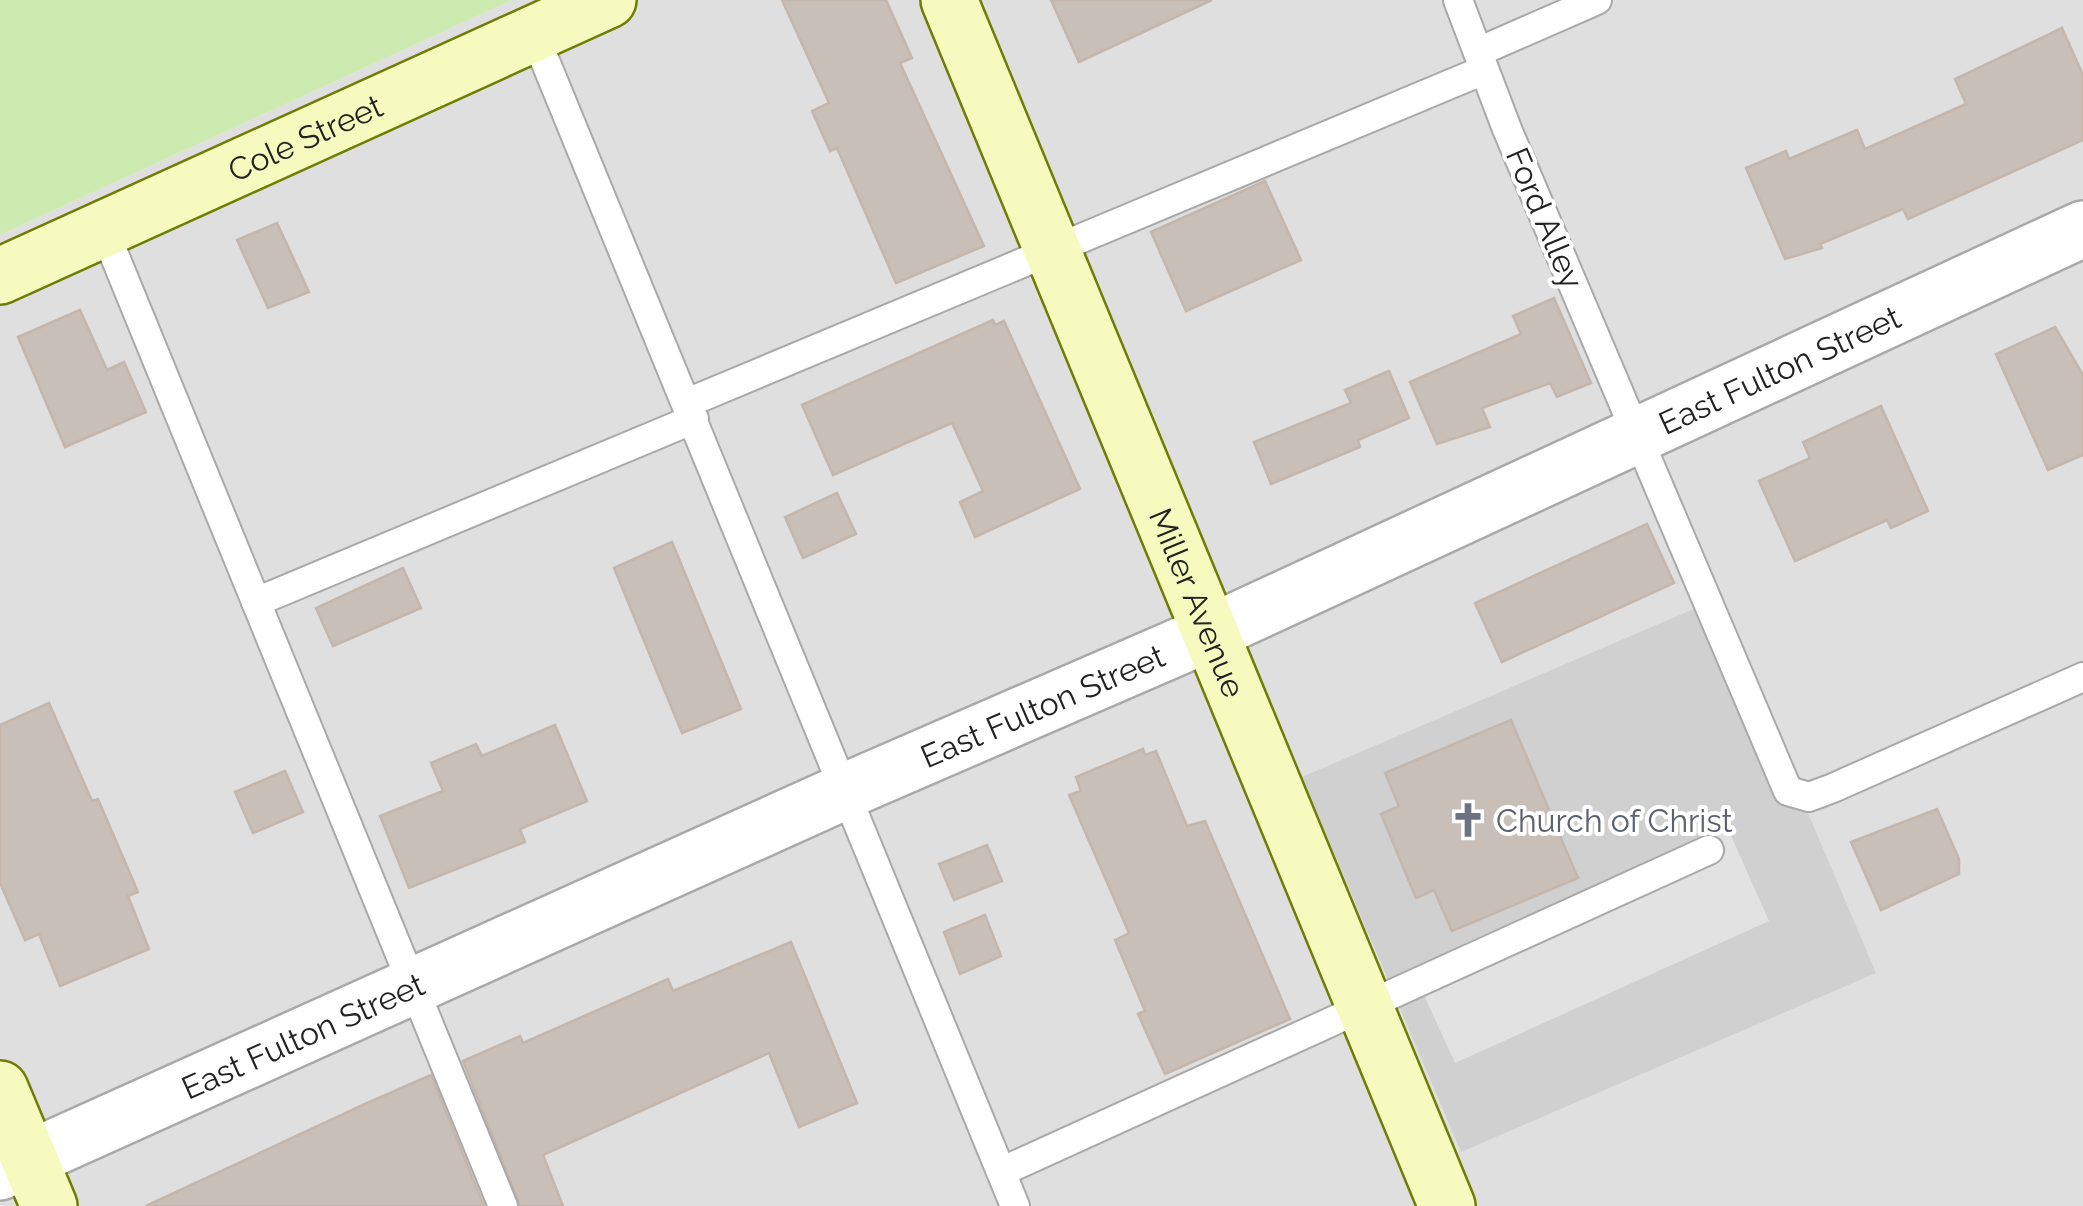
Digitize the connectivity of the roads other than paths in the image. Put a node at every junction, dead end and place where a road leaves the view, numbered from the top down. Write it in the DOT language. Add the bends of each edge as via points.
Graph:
graph roads {
  1 [pos="608,0"];
  2 [pos="949,0"];
  3 [pos="1458,0"];
  4 [pos="1597,0"];
  5 [pos="534,34"];
  6 [pos="1481,61"];
  7 [pos="2083,229"];
  8 [pos="104,230"];
  9 [pos="1052,250"];
  10 [pos="0,276"];
  11 [pos="690,411"];
  12 [pos="1637,433"];
  13 [pos="256,602"];
  14 [pos="1210,633"];
  15 [pos="2083,677"];
  16 [pos="848,790"];
  17 [pos="1709,850"];
  18 [pos="412,986"];
  19 [pos="1364,1006"];
  20 [pos="0,1088"];
  21 [pos="1003,1172"];
  22 [pos="26,1179"];
  23 [pos="503,1206"];
  24 [pos="1016,1206"];
  25 [pos="1447,1206"];
  1 -- 5 [label="main road, Cole Street"];
  2 -- 9 [label="main road, Miller Avenue"];
  3 -- 6 [label="lane, Ford Alley"];
  4 -- 6 [label="lane"];
  5 -- 8 [label="main road, Cole Street"];
  5 -- 11 [label="lane"];
  6 -- 9 [label="lane"];
  6 -- 12 [label="lane, Ford Alley"];
  7 -- 12 [label="street, East Fulton Street"];
  8 -- 10 [label="main road, Cole Street"];
  8 -- 13 [label="lane"];
  9 -- 11 [label="lane"];
  9 -- 14 [label="main road, Miller Avenue"];
  11 -- 13 [label="lane"];
  11 -- 16 [label="lane"];
  12 -- 14 [label="street, East Fulton Street"];
  12 -- 15 [label="lane, Ford Alley" via="1788,791 1808,797 1833,788"];
  13 -- 18 [label="lane"];
  14 -- 16 [label="street, East Fulton Street"];
  14 -- 19 [label="main road, Miller Avenue"];
  16 -- 18 [label="street, East Fulton Street"];
  16 -- 21 [label="lane"];
  17 -- 19 [label="lane"];
  18 -- 22 [label="street, East Fulton Street"];
  18 -- 23 [label="lane"];
  19 -- 21 [label="lane"];
  19 -- 25 [label="main road, Miller Avenue"];
  20 -- 22 [label="main road"];
  21 -- 24 [label="lane"];
}
